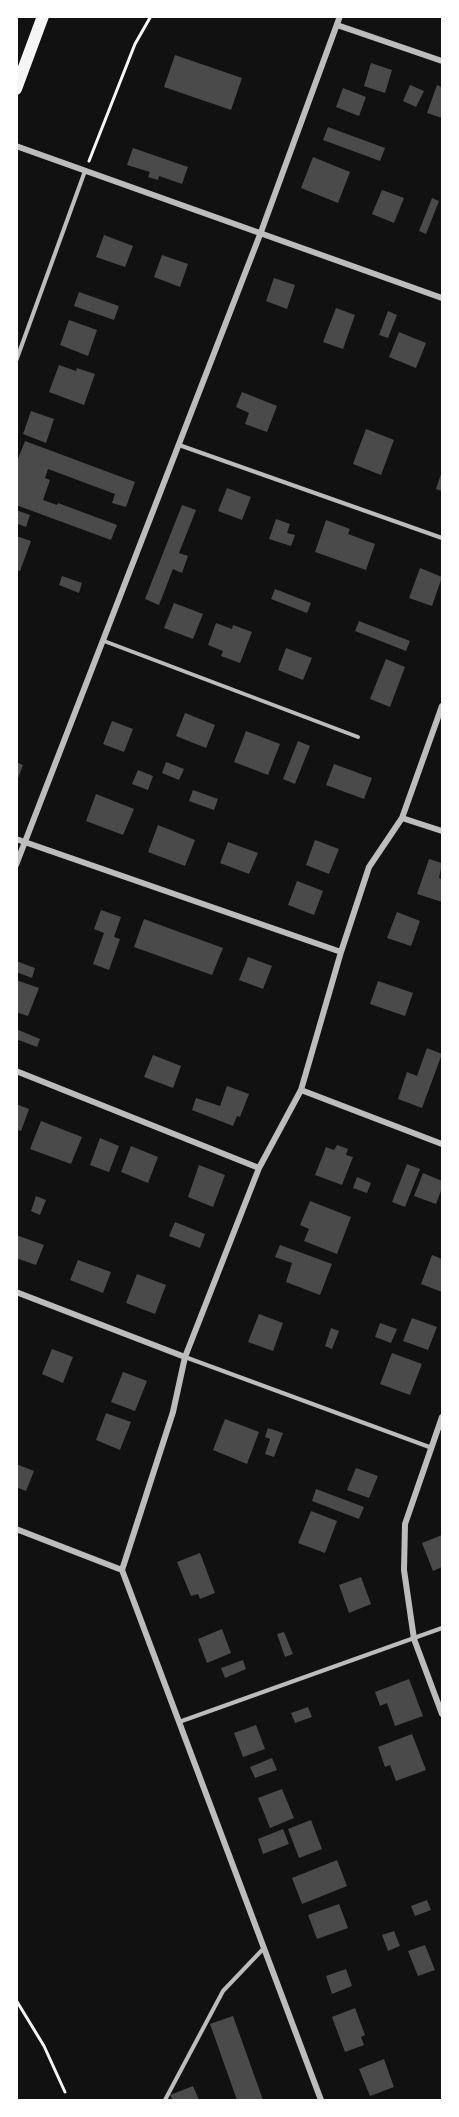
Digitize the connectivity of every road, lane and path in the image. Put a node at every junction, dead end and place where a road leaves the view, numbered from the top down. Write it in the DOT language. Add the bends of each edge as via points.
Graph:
graph roads {
  1 [pos="43,16"];
  2 [pos="151,16"];
  3 [pos="340,16"];
  4 [pos="337,25"];
  5 [pos="442,61"];
  6 [pos="16,89"];
  7 [pos="16,146"];
  8 [pos="85,171"];
  9 [pos="261,232"];
  10 [pos="442,298"];
  11 [pos="16,361"];
  12 [pos="180,446"];
  13 [pos="442,538"];
  14 [pos="104,641"];
  15 [pos="442,706"];
  16 [pos="358,737"];
  17 [pos="402,818"];
  18 [pos="442,831"];
  19 [pos="16,839"];
  20 [pos="25,842"];
  21 [pos="16,865"];
  22 [pos="341,952"];
  23 [pos="16,1071"];
  24 [pos="301,1090"];
  25 [pos="442,1144"];
  26 [pos="259,1168"];
  27 [pos="16,1292"];
  28 [pos="185,1357"];
  29 [pos="442,1418"];
  30 [pos="432,1448"];
  31 [pos="16,1529"];
  32 [pos="122,1570"];
  33 [pos="442,1628"];
  34 [pos="414,1639"];
  35 [pos="442,1714"];
  36 [pos="179,1722"];
  37 [pos="264,1948"];
  38 [pos="16,2000"];
  39 [pos="65,2092"];
  40 [pos="165,2100"];
  41 [pos="321,2100"];
  1 -- 6 [label="main road"];
  2 -- 8 [label="path" via="135,44"];
  3 -- 4 [label="street"];
  4 -- 5 [label="street"];
  4 -- 9 [label="street"];
  7 -- 8 [label="street"];
  8 -- 9 [label="street"];
  8 -- 11 [label="lane"];
  9 -- 10 [label="street"];
  9 -- 12 [label="street"];
  12 -- 13 [label="lane"];
  12 -- 14 [label="street"];
  14 -- 16 [label="lane"];
  14 -- 20 [label="street"];
  15 -- 17 [label="street"];
  17 -- 18 [label="street"];
  17 -- 22 [label="street" via="369,867"];
  19 -- 20 [label="street"];
  20 -- 21 [label="street"];
  20 -- 22 [label="street"];
  22 -- 24 [label="street"];
  23 -- 26 [label="street"];
  24 -- 25 [label="street"];
  24 -- 26 [label="street"];
  26 -- 28 [label="street"];
  27 -- 28 [label="street"];
  28 -- 30 [label="lane"];
  28 -- 32 [label="street" via="173,1412"];
  29 -- 30 [label="street"];
  30 -- 34 [label="street" via="405,1524 404,1570"];
  31 -- 32 [label="street"];
  32 -- 36 [label="street"];
  33 -- 34 [label="lane"];
  34 -- 35 [label="street"];
  34 -- 36 [label="lane"];
  36 -- 37 [label="street"];
  37 -- 40 [label="lane" via="223,1992"];
  37 -- 41 [label="street"];
  38 -- 39 [label="path" via="44,2046"];
}
